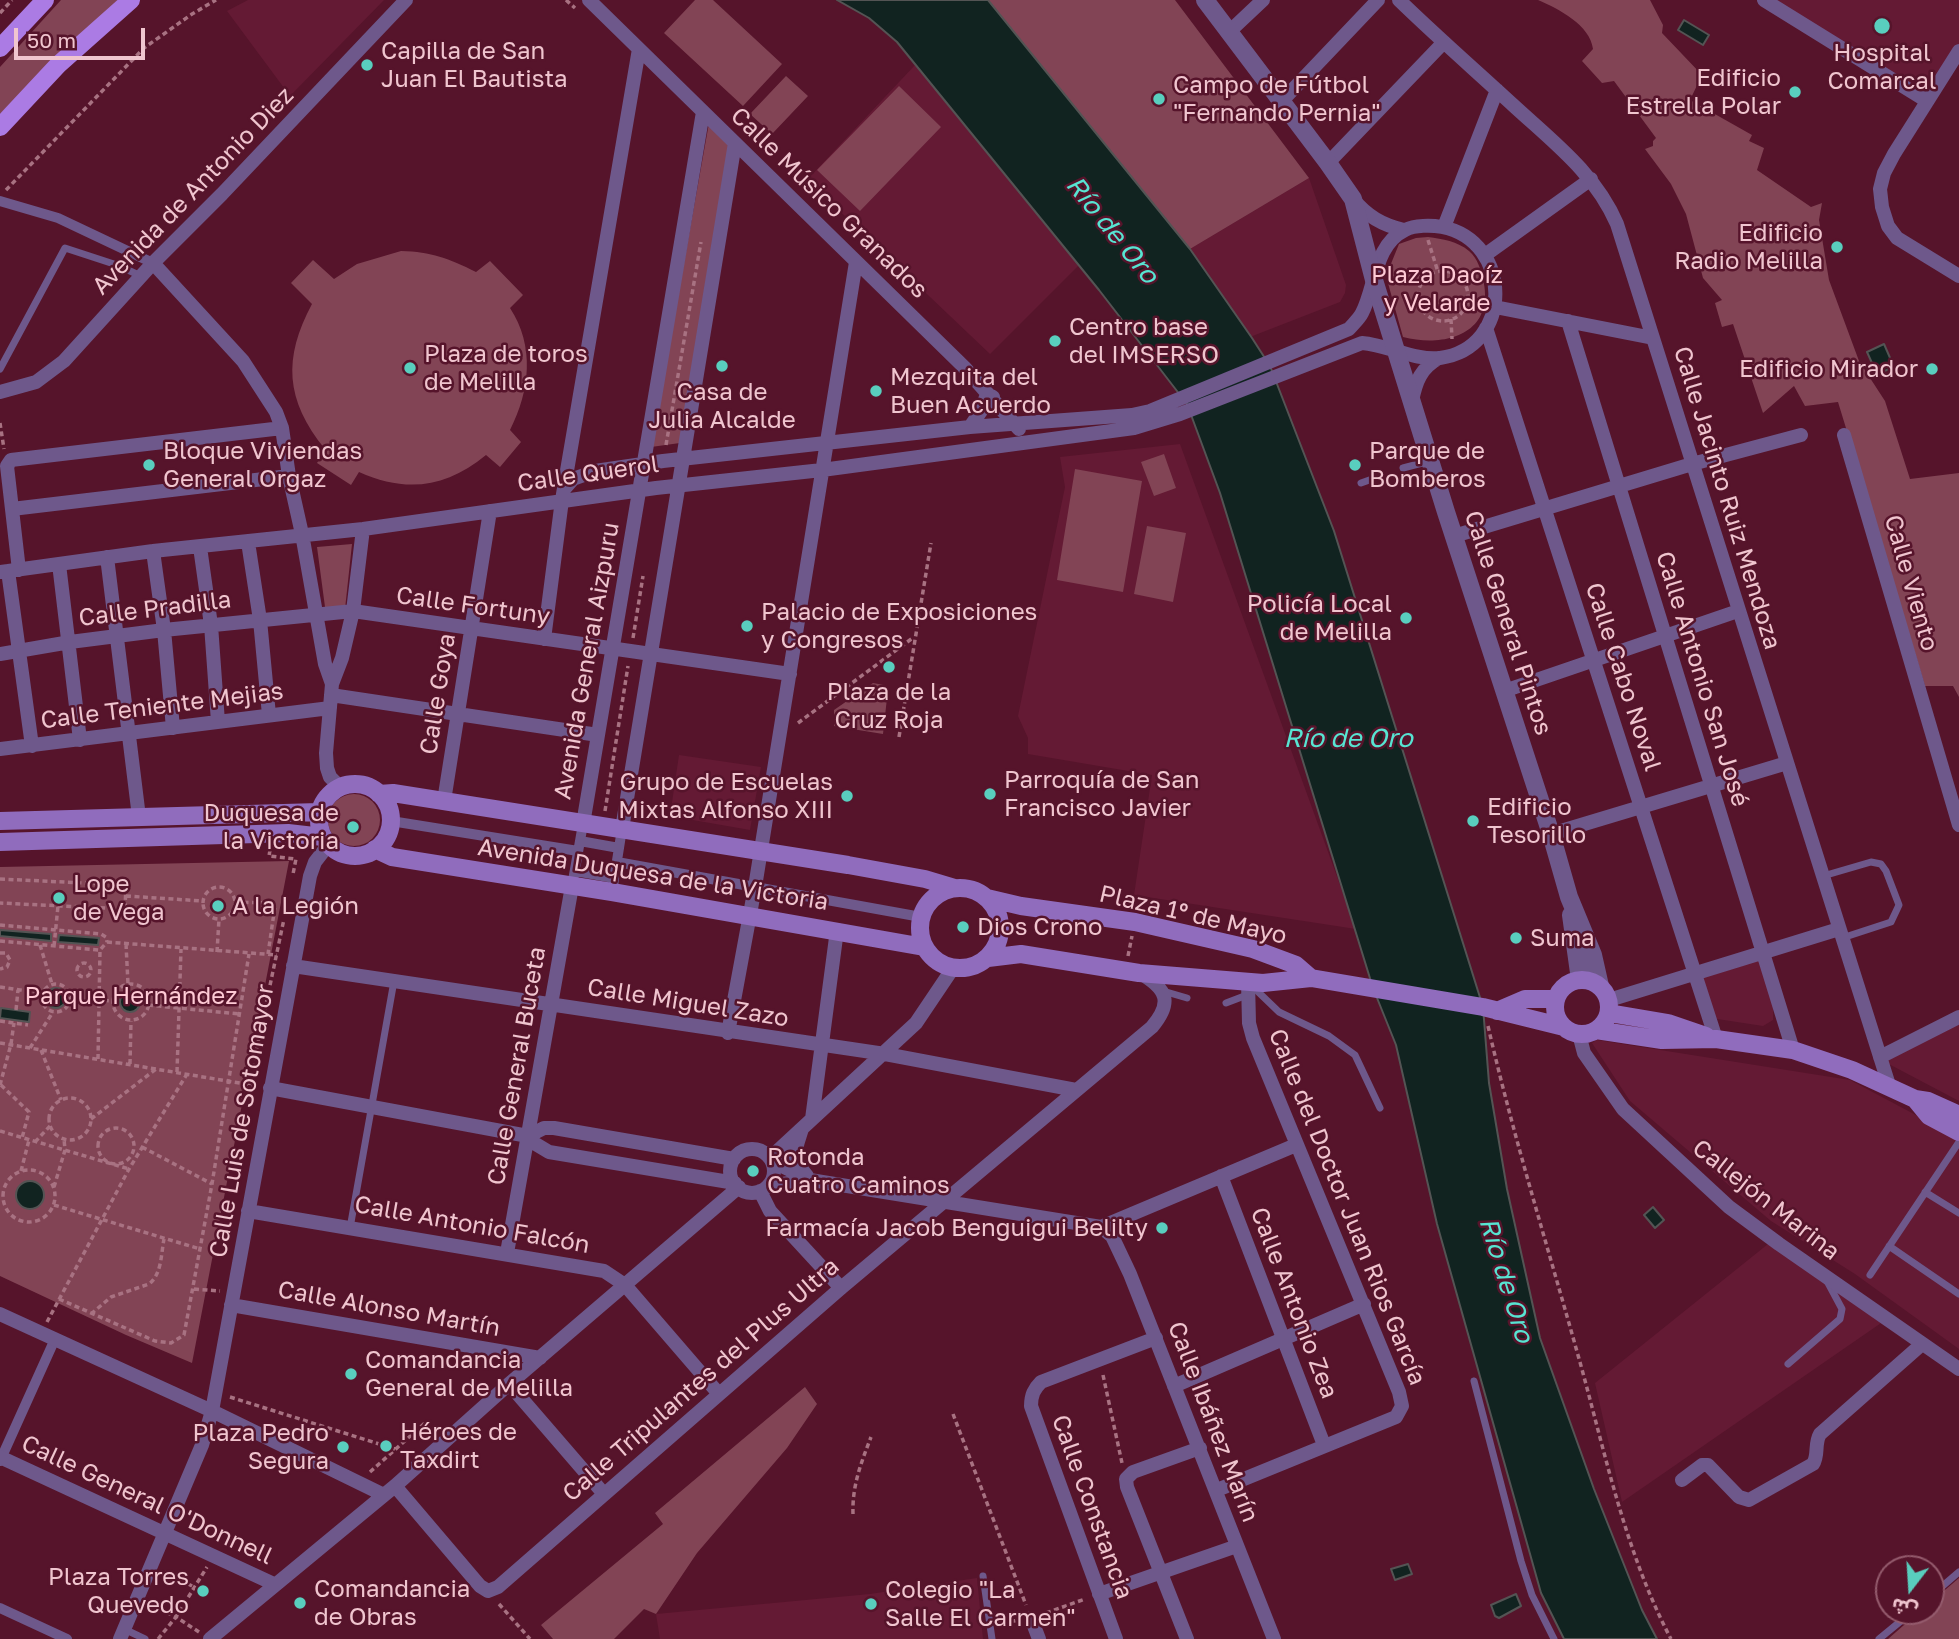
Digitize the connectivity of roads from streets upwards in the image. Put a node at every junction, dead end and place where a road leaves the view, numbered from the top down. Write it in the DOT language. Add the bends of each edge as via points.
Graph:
graph roads {
  1 [pos="45,0"];
  2 [pos="131,0"];
  3 [pos="406,0"];
  4 [pos="589,0"];
  5 [pos="1205,0"];
  6 [pos="1262,0"];
  7 [pos="1378,0"];
  8 [pos="1399,0"];
  9 [pos="1764,0"];
  10 [pos="1228,32"];
  11 [pos="1444,43"];
  12 [pos="0,48"];
  13 [pos="639,49"];
  14 [pos="1959,51"];
  15 [pos="1497,90"];
  16 [pos="1927,101"];
  17 [pos="1281,102"];
  18 [pos="703,112"];
  19 [pos="0,127"];
  20 [pos="735,143"];
  21 [pos="1328,163"];
  22 [pos="1591,178"];
  23 [pos="0,199"];
  24 [pos="1353,199"];
  25 [pos="1444,227"];
  26 [pos="1404,230"];
  27 [pos="1485,255"];
  28 [pos="856,262"];
  29 [pos="153,263"];
  30 [pos="1959,276"];
  31 [pos="1374,280"];
  32 [pos="1495,307"];
  33 [pos="1567,321"];
  34 [pos="1486,328"];
  35 [pos="1653,338"];
  36 [pos="1395,349"];
  37 [pos="1439,358"];
  38 [pos="0,392"];
  39 [pos="987,394"];
  40 [pos="1412,402"];
  41 [pos="1178,408"];
  42 [pos="1038,421"];
  43 [pos="1014,424"];
  44 [pos="971,427"];
  45 [pos="282,428"];
  46 [pos="1801,435"];
  47 [pos="1844,435"];
  48 [pos="827,442"];
  49 [pos="1032,443"];
  50 [pos="683,459"];
  51 [pos="644,464"];
  52 [pos="1692,464"];
  53 [pos="822,470"];
  54 [pos="289,476"];
  55 [pos="679,485"];
  56 [pos="1619,486"];
  57 [pos="639,491"];
  58 [pos="564,494"];
  59 [pos="12,509"];
  60 [pos="1544,509"];
  61 [pos="490,511"];
  62 [pos="363,529"];
  63 [pos="302,534"];
  64 [pos="1454,536"];
  65 [pos="248,542"];
  66 [pos="200,547"];
  67 [pos="153,551"];
  68 [pos="107,557"];
  69 [pos="59,564"];
  70 [pos="9,571"];
  71 [pos="353,611"];
  72 [pos="1738,611"];
  73 [pos="317,614"];
  74 [pos="260,620"];
  75 [pos="211,625"];
  76 [pos="471,628"];
  77 [pos="164,631"];
  78 [pos="1665,635"];
  79 [pos="116,636"];
  80 [pos="544,639"];
  81 [pos="70,642"];
  82 [pos="612,649"];
  83 [pos="18,652"];
  84 [pos="0,654"];
  85 [pos="651,654"];
  86 [pos="1593,659"];
  87 [pos="332,666"];
  88 [pos="789,674"];
  89 [pos="1504,691"];
  90 [pos="331,696"];
  91 [pos="458,714"];
  92 [pos="269,715"];
  93 [pos="218,722"];
  94 [pos="173,728"];
  95 [pos="128,734"];
  96 [pos="598,735"];
  97 [pos="80,740"];
  98 [pos="32,746"];
  99 [pos="0,749"];
  100 [pos="1787,764"];
  101 [pos="1711,786"];
  102 [pos="340,787"];
  103 [pos="379,794"];
  104 [pos="444,801"];
  105 [pos="1641,807"];
  106 [pos="319,812"];
  107 [pos="139,817"];
  108 [pos="0,821"];
  109 [pos="391,821"];
  110 [pos="1959,825"];
  111 [pos="622,829"];
  112 [pos="1551,834"];
  113 [pos="580,839"];
  114 [pos="326,840"];
  115 [pos="0,842"];
  116 [pos="619,848"];
  117 [pos="375,849"];
  118 [pos="761,852"];
  119 [pos="617,862"];
  120 [pos="573,878"];
  121 [pos="613,885"];
  122 [pos="755,887"];
  123 [pos="956,888"];
  124 [pos="1569,897"];
  125 [pos="987,898"];
  126 [pos="750,915"];
  127 [pos="921,917"];
  128 [pos="837,930"];
  129 [pos="1841,934"];
  130 [pos="924,947"];
  131 [pos="1763,953"];
  132 [pos="988,958"];
  133 [pos="293,966"];
  134 [pos="953,968"];
  135 [pos="1139,973"];
  136 [pos="1695,974"];
  137 [pos="1311,978"];
  138 [pos="1580,980"];
  139 [pos="1248,988"];
  140 [pos="1555,999"];
  141 [pos="1606,1000"];
  142 [pos="551,1005"];
  143 [pos="1485,1008"];
  144 [pos="1959,1017"];
  145 [pos="1580,1030"];
  146 [pos="728,1033"];
  147 [pos="1716,1039"];
  148 [pos="822,1046"];
  149 [pos="1793,1050"];
  150 [pos="885,1054"];
  151 [pos="1880,1057"];
  152 [pos="1889,1086"];
  153 [pos="270,1088"];
  154 [pos="1076,1090"];
  155 [pos="1915,1099"];
  156 [pos="1959,1115"];
  157 [pos="807,1124"];
  158 [pos="1959,1132"];
  159 [pos="528,1136"];
  160 [pos="1296,1145"];
  161 [pos="734,1158"];
  162 [pos="771,1159"];
  163 [pos="1221,1177"];
  164 [pos="810,1180"];
  165 [pos="737,1185"];
  166 [pos="764,1189"];
  167 [pos="944,1202"];
  168 [pos="248,1211"];
  169 [pos="1101,1227"];
  170 [pos="507,1253"];
  171 [pos="625,1285"];
  172 [pos="841,1288"];
  173 [pos="229,1298"];
  174 [pos="1364,1304"];
  175 [pos="0,1314"];
  176 [pos="48,1336"];
  177 [pos="1156,1338"];
  178 [pos="1283,1339"];
  179 [pos="1922,1344"];
  180 [pos="540,1358"];
  181 [pos="1959,1369"];
  182 [pos="509,1384"];
  183 [pos="1174,1386"];
  184 [pos="719,1394"];
  185 [pos="212,1411"];
  186 [pos="1324,1445"];
  187 [pos="1200,1448"];
  188 [pos="0,1458"];
  189 [pos="1682,1479"];
  190 [pos="1216,1490"];
  191 [pos="389,1491"];
  192 [pos="604,1494"];
  193 [pos="165,1534"];
  194 [pos="1237,1546"];
  195 [pos="1161,1573"];
  196 [pos="274,1584"];
  197 [pos="1100,1594"];
  198 [pos="0,1608"];
  199 [pos="1031,1618"];
  200 [pos="122,1634"];
  201 [pos="67,1639"];
  202 [pos="210,1639"];
  203 [pos="1039,1639"];
  204 [pos="1116,1639"];
  205 [pos="1187,1639"];
  206 [pos="1274,1639"];
  1 -- 12 [label="main road"];
  2 -- 19 [label="main road" via="58,65"];
  3 -- 29 [label="street, Avenida de Antonio Diez"];
  4 -- 13 [label="street, Calle Músico Granados"];
  5 -- 10 [label="street, Calle General Pintos"];
  6 -- 10 [label="street"];
  7 -- 17 [label="street"];
  8 -- 11 [label="street, Calle Jacinto Ruiz Mendoza"];
  9 -- 16 [label="street"];
  10 -- 17 [label="street, Calle General Pintos"];
  11 -- 15 [label="street, Calle Jacinto Ruiz Mendoza"];
  11 -- 21 [label="street"];
  13 -- 18 [label="street, Calle Músico Granados"];
  13 -- 58 [label="street"];
  14 -- 16 [label="street"];
  15 -- 22 [label="street, Calle Jacinto Ruiz Mendoza"];
  15 -- 25 [label="street"];
  16 -- 30 [label="street" via="1884,173 1882,207 1897,239"];
  17 -- 21 [label="street, Calle General Pintos"];
  18 -- 20 [label="street, Calle Músico Granados"];
  18 -- 51 [label="street, Avenida General Aizpuru"];
  20 -- 28 [label="street, Calle Músico Granados"];
  20 -- 50 [label="street"];
  21 -- 24 [label="street, Calle General Pintos"];
  22 -- 27 [label="street"];
  22 -- 35 [label="street, Calle Jacinto Ruiz Mendoza" via="1617,224"];
  23 -- 29 [label="street" via="58,218"];
  24 -- 26 [label="street" via="1370,217"];
  24 -- 31 [label="street, Calle General Pintos"];
  25 -- 26 [label="street"];
  25 -- 27 [label="street" via="1467,237"];
  26 -- 31 [label="street" via="1386,249"];
  27 -- 32 [label="street" via="1493,274"];
  28 -- 39 [label="street, Calle Músico Granados"];
  28 -- 48 [label="street"];
  29 -- 38 [label="street, Avenida de Antonio Diez" via="49,375"];
  29 -- 45 [label="street" via="243,361"];
  31 -- 36 [label="street, Calle General Pintos"];
  31 -- 41 [label="street" via="1362,315 1349,329"];
  32 -- 33 [label="street"];
  32 -- 34 [label="street"];
  33 -- 35 [label="street"];
  33 -- 56 [label="street, Calle Antonio San José"];
  34 -- 37 [label="street" via="1467,348"];
  34 -- 60 [label="street, Calle Cabo Noval"];
  35 -- 52 [label="street, Calle Jacinto Ruiz Mendoza"];
  36 -- 37 [label="street"];
  36 -- 40 [label="street, Calle General Pintos"];
  36 -- 41 [label="street" via="1362,343"];
  37 -- 40 [label="street" via="1419,375"];
  39 -- 42 [label="street"];
  39 -- 43 [label="street, Calle Músico Granados"];
  39 -- 44 [label="street"];
  40 -- 64 [label="street, Calle General Pintos"];
  41 -- 42 [label="street, Calle Querol"];
  41 -- 49 [label="street, Calle Querol" via="1135,428"];
  42 -- 43 [label="street, Calle Querol"];
  43 -- 44 [label="street, Calle Querol"];
  43 -- 49 [label="street, Calle Músico Granados"];
  44 -- 48 [label="street, Calle Querol"];
  45 -- 54 [label="street"];
  45 -- 59 [label="street" via="15,460 7,466"];
  46 -- 52 [label="street"];
  47 -- 110 [label="street, Calle Viento"];
  48 -- 50 [label="street, Calle Querol"];
  48 -- 53 [label="street"];
  49 -- 53 [label="street, Calle Querol"];
  50 -- 51 [label="street, Calle Querol"];
  50 -- 55 [label="street"];
  51 -- 57 [label="street, Avenida General Aizpuru"];
  51 -- 58 [label="street, Calle Querol" via="595,471 573,480"];
  52 -- 56 [label="street"];
  52 -- 72 [label="street, Calle Jacinto Ruiz Mendoza"];
  53 -- 55 [label="street, Calle Querol"];
  53 -- 88 [label="street"];
  54 -- 59 [label="street"];
  54 -- 63 [label="street"];
  55 -- 57 [label="street, Calle Querol"];
  55 -- 85 [label="street"];
  56 -- 60 [label="street"];
  56 -- 78 [label="street, Calle Antonio San José"];
  57 -- 58 [label="street, Calle Querol"];
  57 -- 82 [label="street, Avenida General Aizpuru"];
  58 -- 61 [label="street, Calle Querol"];
  58 -- 80 [label="street"];
  59 -- 70 [label="street"];
  60 -- 64 [label="street"];
  60 -- 86 [label="street, Calle Cabo Noval"];
  61 -- 62 [label="street, Calle Querol"];
  61 -- 76 [label="street, Calle Goya"];
  62 -- 63 [label="street, Calle Querol"];
  62 -- 71 [label="street"];
  63 -- 65 [label="street, Calle Querol"];
  63 -- 73 [label="street"];
  64 -- 89 [label="street, Calle General Pintos"];
  65 -- 66 [label="street, Calle Querol"];
  65 -- 74 [label="street"];
  66 -- 67 [label="street, Calle Querol"];
  66 -- 75 [label="street"];
  67 -- 68 [label="street, Calle Querol"];
  67 -- 77 [label="street"];
  68 -- 69 [label="street, Calle Querol"];
  68 -- 79 [label="street"];
  69 -- 70 [label="street, Calle Querol"];
  69 -- 81 [label="street"];
  70 -- 83 [label="street"];
  71 -- 73 [label="street, Calle Fortuny"];
  71 -- 76 [label="street, Calle Fortuny"];
  71 -- 87 [label="street"];
  72 -- 78 [label="street"];
  72 -- 100 [label="street, Calle Jacinto Ruiz Mendoza"];
  73 -- 74 [label="street, Calle Pradilla"];
  73 -- 87 [label="street"];
  74 -- 75 [label="street, Calle Pradilla"];
  74 -- 92 [label="street"];
  75 -- 77 [label="street, Calle Pradilla"];
  75 -- 93 [label="street"];
  76 -- 80 [label="street, Calle Fortuny"];
  76 -- 91 [label="street, Calle Goya"];
  77 -- 79 [label="street, Calle Pradilla"];
  77 -- 94 [label="street"];
  78 -- 86 [label="street"];
  78 -- 101 [label="street, Calle Antonio San José"];
  79 -- 81 [label="street, Calle Pradilla"];
  79 -- 95 [label="street"];
  80 -- 82 [label="street, Calle Fortuny"];
  81 -- 83 [label="street, Calle Pradilla"];
  81 -- 97 [label="street"];
  82 -- 85 [label="street, Calle Fortuny"];
  82 -- 96 [label="street, Avenida General Aizpuru"];
  83 -- 84 [label="street, Calle Pradilla"];
  83 -- 98 [label="street"];
  85 -- 88 [label="street, Calle Fortuny"];
  85 -- 111 [label="street"];
  86 -- 89 [label="street"];
  86 -- 105 [label="street, Calle Cabo Noval"];
  87 -- 90 [label="street"];
  88 -- 118 [label="street"];
  89 -- 112 [label="street, Calle General Pintos"];
  90 -- 91 [label="street, Calle Teniente Mejias"];
  90 -- 92 [label="street, Calle Teniente Mejias"];
  90 -- 102 [label="street" via="327,768"];
  91 -- 96 [label="street, Calle Teniente Mejias"];
  91 -- 104 [label="street, Calle Goya"];
  92 -- 93 [label="street, Calle Teniente Mejias"];
  93 -- 94 [label="street, Calle Teniente Mejias"];
  94 -- 95 [label="street, Calle Teniente Mejias"];
  95 -- 97 [label="street, Calle Teniente Mejias"];
  95 -- 107 [label="street"];
  96 -- 113 [label="street, Avenida General Aizpuru"];
  97 -- 98 [label="street, Calle Teniente Mejias"];
  98 -- 99 [label="street, Calle Teniente Mejias"];
  100 -- 101 [label="street"];
  100 -- 129 [label="street, Calle Jacinto Ruiz Mendoza"];
  101 -- 105 [label="street"];
  101 -- 131 [label="street, Calle Antonio San José"];
  102 -- 103 [label="main road" via="361,784"];
  102 -- 106 [label="main road" via="323,801"];
  103 -- 104 [label="main road, Avenida Duquesa de la Victoria"];
  103 -- 109 [label="main road"];
  104 -- 113 [label="main road, Avenida Duquesa de la Victoria"];
  105 -- 112 [label="street"];
  105 -- 136 [label="street, Calle Cabo Noval"];
  106 -- 107 [label="main road"];
  106 -- 114 [label="main road"];
  107 -- 108 [label="main road"];
  109 -- 113 [label="street"];
  109 -- 117 [label="main road"];
  111 -- 113 [label="main road, Avenida Duquesa de la Victoria"];
  111 -- 116 [label="street"];
  111 -- 118 [label="main road, Avenida Duquesa de la Victoria"];
  112 -- 124 [label="street, Calle General Pintos"];
  113 -- 116 [label="street"];
  113 -- 120 [label="street, Avenida General Aizpuru"];
  114 -- 115 [label="main road" via="271,834"];
  114 -- 117 [label="main road" via="346,854"];
  114 -- 133 [label="street, Calle Luis de Sotomayor" via="310,876"];
  116 -- 119 [label="street"];
  117 -- 120 [label="main road, Avenida Duquesa de la Victoria" via="392,858"];
  118 -- 122 [label="street"];
  118 -- 123 [label="main road, Avenida Duquesa de la Victoria"];
  119 -- 121 [label="street"];
  119 -- 122 [label="street"];
  120 -- 121 [label="main road, Avenida Duquesa de la Victoria"];
  120 -- 142 [label="street, Calle General Buceta"];
  121 -- 126 [label="main road, Avenida Duquesa de la Victoria"];
  122 -- 126 [label="street"];
  122 -- 127 [label="street"];
  123 -- 125 [label="main road"];
  123 -- 127 [label="main road" via="934,897"];
  124 -- 138 [label="street, Calle General Pintos"];
  124 -- 141 [label="street, Calle General Pintos"];
  125 -- 132 [label="main road" via="1000,921 996,947"];
  125 -- 137 [label="main road, Plaza 1º de Mayo" via="1135,922 1253,949 1296,965"];
  126 -- 128 [label="main road, Avenida Duquesa de la Victoria"];
  126 -- 146 [label="street"];
  127 -- 130 [label="main road"];
  128 -- 130 [label="main road, Avenida Duquesa de la Victoria"];
  128 -- 148 [label="street"];
  129 -- 131 [label="street"];
  129 -- 151 [label="street, Calle Jacinto Ruiz Mendoza"];
  130 -- 134 [label="main road"];
  131 -- 136 [label="street"];
  131 -- 149 [label="street, Calle Antonio San José"];
  132 -- 134 [label="main road" via="966,968"];
  132 -- 135 [label="main road, Plaza 1º de Mayo" via="1021,954"];
  133 -- 142 [label="street, Calle Miguel Zazo"];
  133 -- 153 [label="street, Calle Luis de Sotomayor"];
  134 -- 150 [label="street" via="916,1023"];
  135 -- 139 [label="main road, Plaza 1º de Mayo"];
  135 -- 154 [label="street, Calle Tripulantes del Plus Ultra" via="1162,991 1167,1005 1163,1014"];
  136 -- 141 [label="street"];
  136 -- 147 [label="street, Calle Cabo Noval"];
  137 -- 139 [label="main road, Plaza 1º de Mayo"];
  137 -- 143 [label="main road"];
  138 -- 140 [label="main road" via="1563,987"];
  138 -- 141 [label="main road" via="1591,981"];
  139 -- 160 [label="street, Calle del Doctor Juan Rios García" via="1253,1038"];
  140 -- 143 [label="main road" via="1525,999"];
  140 -- 145 [label="main road" via="1557,1017"];
  141 -- 145 [label="main road" via="1604,1023"];
  141 -- 147 [label="main road"];
  142 -- 146 [label="street, Calle Miguel Zazo"];
  142 -- 159 [label="street, Calle General Buceta"];
  143 -- 145 [label="main road"];
  144 -- 151 [label="street"];
  145 -- 147 [label="main road" via="1662,1040"];
  145 -- 179 [label="street, Callejón Marina" via="1584,1053 1630,1118 1729,1207"];
  146 -- 148 [label="street, Calle Miguel Zazo"];
  147 -- 149 [label="main road"];
  148 -- 150 [label="street, Calle Miguel Zazo"];
  148 -- 157 [label="street"];
  149 -- 152 [label="main road"];
  150 -- 154 [label="street, Calle Miguel Zazo"];
  150 -- 157 [label="street"];
  151 -- 152 [label="street, Calle Jacinto Ruiz Mendoza"];
  152 -- 155 [label="main road"];
  153 -- 159 [label="street"];
  153 -- 168 [label="street, Calle Luis de Sotomayor"];
  154 -- 167 [label="street, Calle Tripulantes del Plus Ultra"];
  155 -- 156 [label="main road"];
  155 -- 158 [label="main road" via="1929,1116"];
  157 -- 162 [label="street"];
  157 -- 164 [label="street" via="794,1156"];
  159 -- 161 [label="street" via="554,1128"];
  159 -- 165 [label="street" via="549,1152"];
  159 -- 170 [label="street, Calle General Buceta"];
  160 -- 163 [label="street"];
  160 -- 174 [label="street, Calle del Doctor Juan Rios García"];
  161 -- 162 [label="street" via="749,1149"];
  161 -- 165 [label="street" via="731,1173"];
  162 -- 164 [label="street"];
  162 -- 166 [label="street" via="774,1174"];
  163 -- 169 [label="street"];
  163 -- 178 [label="street, Calle Antonio Zea"];
  164 -- 166 [label="street"];
  164 -- 167 [label="street"];
  165 -- 166 [label="street" via="749,1192"];
  165 -- 171 [label="street"];
  166 -- 172 [label="street" via="770,1211"];
  167 -- 169 [label="street"];
  167 -- 172 [label="street, Calle Tripulantes del Plus Ultra"];
  168 -- 170 [label="street, Calle Antonio Falcón"];
  168 -- 173 [label="street, Calle Luis de Sotomayor"];
  169 -- 177 [label="street, Calle Ibáñez Marín" via="1120,1250"];
  170 -- 171 [label="street, Calle Antonio Falcón" via="604,1271"];
  171 -- 180 [label="street"];
  171 -- 184 [label="street, Calle Antonio Falcón"];
  172 -- 184 [label="street, Calle Tripulantes del Plus Ultra"];
  173 -- 180 [label="street, Calle Alonso Martín"];
  173 -- 185 [label="street, Calle Luis de Sotomayor"];
  174 -- 178 [label="street"];
  174 -- 186 [label="street, Calle del Doctor Juan Rios García" via="1402,1406 1396,1417"];
  175 -- 176 [label="street"];
  176 -- 185 [label="street"];
  176 -- 188 [label="street"];
  177 -- 183 [label="street, Calle Ibáñez Marín"];
  177 -- 197 [label="street, Calle Constancia" via="1041,1381 1034,1390 1031,1406"];
  178 -- 183 [label="street"];
  178 -- 186 [label="street, Calle Antonio Zea"];
  179 -- 181 [label="street, Callejón Marina"];
  179 -- 189 [label="street" via="1820,1434 1815,1461 1792,1476 1746,1500 1708,1465"];
  180 -- 182 [label="street"];
  182 -- 191 [label="street"];
  182 -- 192 [label="street"];
  183 -- 187 [label="street, Calle Ibáñez Marín"];
  184 -- 192 [label="street, Calle Tripulantes del Plus Ultra"];
  185 -- 191 [label="street" via="359,1483"];
  185 -- 193 [label="street, Calle Luis de Sotomayor"];
  186 -- 190 [label="street"];
  187 -- 190 [label="street, Calle Ibáñez Marín"];
  187 -- 195 [label="street" via="1133,1472 1126,1479"];
  188 -- 193 [label="street, Calle General O'Donnell"];
  190 -- 194 [label="street, Calle Ibáñez Marín"];
  191 -- 192 [label="street, Calle Tripulantes del Plus Ultra" via="488,1591"];
  191 -- 196 [label="street"];
  193 -- 196 [label="street, Calle General O'Donnell"];
  193 -- 200 [label="street, Calle Luis de Sotomayor"];
  194 -- 195 [label="street"];
  194 -- 206 [label="street, Calle Ibáñez Marín"];
  195 -- 197 [label="street"];
  195 -- 205 [label="street"];
  196 -- 202 [label="street"];
  197 -- 204 [label="street, Calle Constancia"];
  198 -- 201 [label="street"];
  199 -- 203 [label="street"];
}
